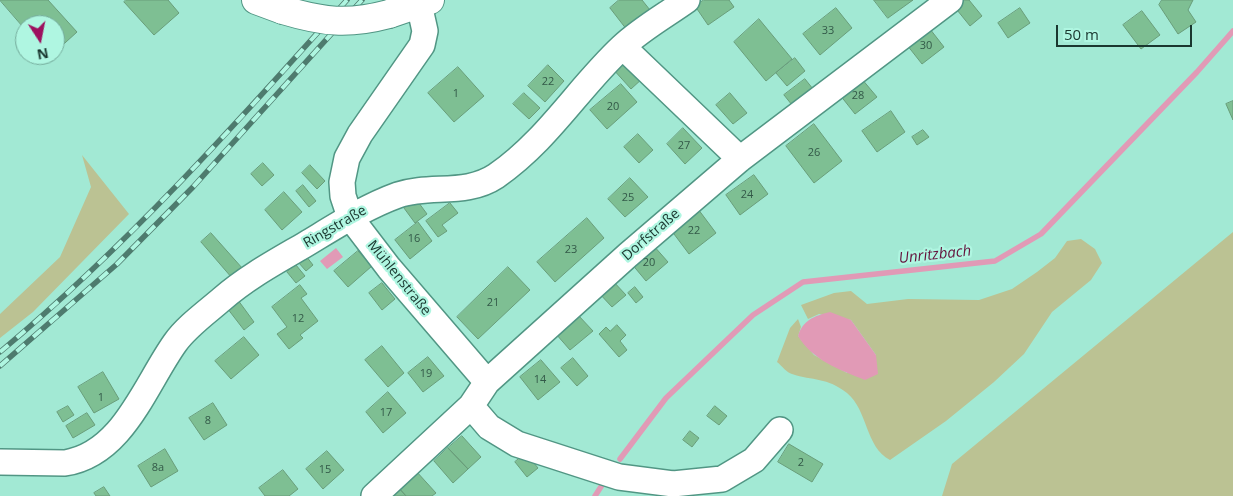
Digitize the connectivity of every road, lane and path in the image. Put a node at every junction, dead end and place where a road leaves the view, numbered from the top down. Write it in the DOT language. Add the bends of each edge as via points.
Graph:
graph roads {
  1 [pos="256,0"];
  2 [pos="687,0"];
  3 [pos="950,0"];
  4 [pos="425,2"];
  5 [pos="622,47"];
  6 [pos="740,159"];
  7 [pos="350,217"];
  8 [pos="487,382"];
  9 [pos="471,406"];
  10 [pos="780,430"];
  11 [pos="0,462"];
  12 [pos="374,496"];
  1 -- 4 [label="main road, bridge" via="310,18 340,22 366,20"];
  2 -- 5 [label="street, Ringstraße"];
  3 -- 6 [label="street, Dorfstraße"];
  4 -- 7 [label="street, Mühlenstraße" via="425,31 416,57 360,134 347,158 342,182"];
  5 -- 6 [label="street"];
  5 -- 7 [label="street, Ringstraße" via="537,142 495,176 469,187 398,195"];
  6 -- 8 [label="street, Dorfstraße"];
  7 -- 8 [label="street, Mühlenstraße" via="389,268"];
  7 -- 11 [label="street, Ringstraße" via="257,273 223,298 176,341 119,431 94,453 65,464"];
  8 -- 9 [label="street, Dorfstraße"];
  9 -- 10 [label="street" via="489,427 517,444 619,477 673,484 722,479 754,460"];
  9 -- 12 [label="street, Dorfstraße"];
}
